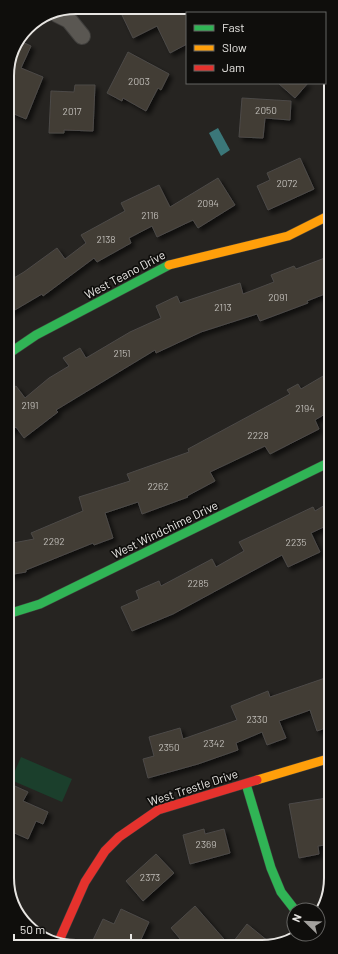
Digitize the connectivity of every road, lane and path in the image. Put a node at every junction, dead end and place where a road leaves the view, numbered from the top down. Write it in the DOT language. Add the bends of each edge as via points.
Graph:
graph roads {
  1 [pos="61,16"];
  2 [pos="82,36"];
  3 [pos="324,218"];
  4 [pos="14,350"];
  5 [pos="324,465"];
  6 [pos="14,612"];
  7 [pos="324,760"];
  8 [pos="246,784"];
  9 [pos="289,902"];
  10 [pos="60,938"];
  1 -- 2 [label="street" via="69,20"];
  3 -- 4 [label="street, West Teano Drive" via="288,236 174,262 36,335"];
  5 -- 6 [label="street, West Windchime Drive" via="40,604"];
  7 -- 8 [label="street, West Trestle Drive"];
  8 -- 9 [label="street" via="271,868 281,892"];
  8 -- 10 [label="street, West Trestle Drive" via="158,810 136,822 116,838 102,853 88,875"];
}
